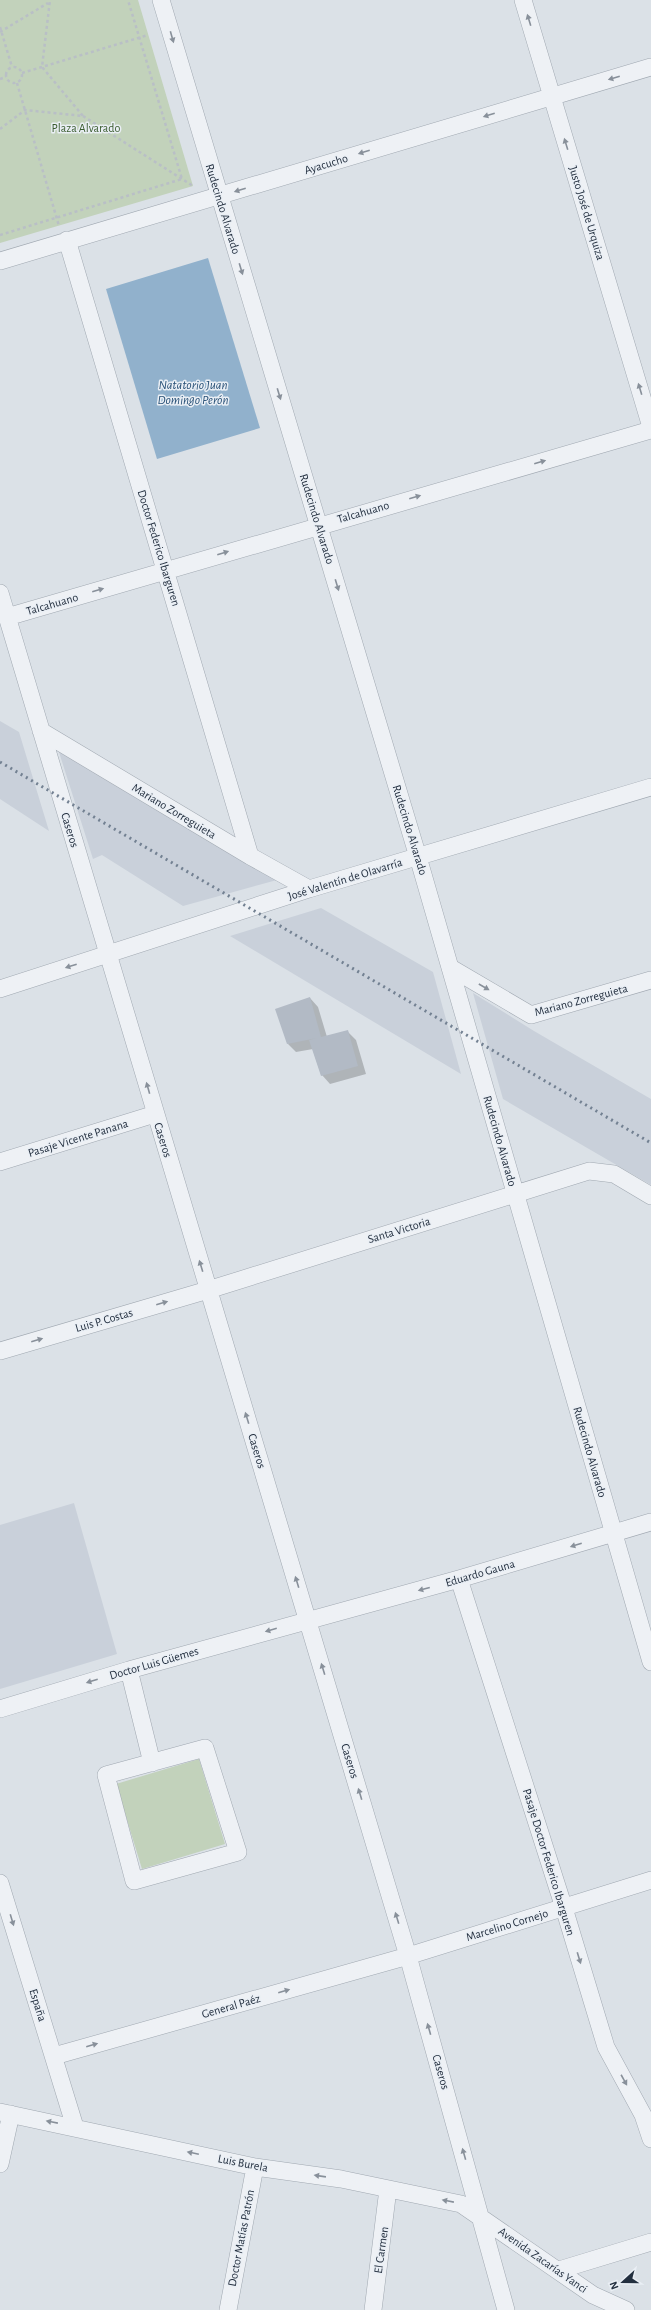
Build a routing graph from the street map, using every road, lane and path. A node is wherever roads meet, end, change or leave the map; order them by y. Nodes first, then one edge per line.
1 (128, 0) edge
2 (161, 0) edge
3 (523, 0) edge
4 (49, 1) edge
5 (0, 27) edge
6 (1, 32) edge
7 (148, 35) dead end
8 (139, 38) junction
9 (12, 67) junction
10 (42, 67) junction
11 (651, 67) edge
12 (22, 73) junction
13 (6, 77) junction
14 (0, 79) edge
15 (17, 82) junction
16 (551, 96) junction
17 (25, 110) junction
18 (83, 116) junction
19 (0, 129) edge
20 (182, 179) junction
21 (193, 186) dead end
22 (218, 196) junction
23 (56, 218) junction
24 (63, 233) junction
25 (0, 235) edge
26 (0, 261) edge
27 (651, 428) edge
28 (319, 525) junction
29 (166, 570) junction
30 (0, 593) edge
31 (7, 617) junction
32 (41, 730) junction
33 (651, 787) edge
34 (250, 856) junction
35 (418, 857) junction
36 (309, 889) junction
37 (108, 954) junction
38 (451, 968) junction
39 (651, 980) edge
40 (0, 989) edge
41 (155, 1114) junction
42 (0, 1162) edge
43 (515, 1194) junction
44 (651, 1196) edge
45 (208, 1290) junction
46 (0, 1351) edge
47 (651, 1522) edge
48 (613, 1533) junction
49 (460, 1579) junction
50 (308, 1619) junction
51 (651, 1662) edge
52 (129, 1670) junction
53 (0, 1709) edge
54 (152, 1763) junction
55 (651, 1880) edge
56 (0, 1883) edge
57 (564, 1908) junction
58 (408, 1956) junction
59 (54, 2056) junction
60 (5, 2113) edge
61 (75, 2127) junction
62 (651, 2139) edge
63 (0, 2164) edge
64 (255, 2167) junction
65 (388, 2190) junction
66 (482, 2218) junction
67 (651, 2242) edge
68 (559, 2270) junction
69 (228, 2310) edge
70 (373, 2310) edge
71 (506, 2310) edge
72 (626, 2310) edge

1 - 8 path
2 -> 22 street, Rudecindo Alvarado
16 -> 3 street, Justo José de Urquiza
4 - 6 path
4 - 10 path
5 - 6 path
6 - 9 path
7 - 8 path
8 - 10 path
8 - 20 path
9 - 12 path
9 - 13 path
10 - 12 path
10 - 18 path
11 -> 16 street, Ayacucho
12 - 15 path
13 - 14 path
13 - 15 path
15 - 17 path
16 -> 22 street, Ayacucho
27 -> 16 street, Justo José de Urquiza
17 - 18 path
17 - 19 path
17 - 23 path
18 - 20 path
20 - 21 path
20 - 23 path
22 - 24 street, Ayacucho
22 -> 28 street, Rudecindo Alvarado
23 - 24 path
23 - 25 path
24 - 26 street, Ayacucho
24 - 29 street, Doctor Federico Ibarguren
28 -> 27 street, Talcahuano
29 -> 28 street, Talcahuano
28 -> 35 street, Rudecindo Alvarado
31 -> 29 street, Talcahuano
29 - 34 street, Doctor Federico Ibarguren
30 - 31 street, Caseros
31 - 32 street, Caseros
32 - 34 street, Mariano Zorreguieta
32 - 37 street, Caseros
33 - 35 street, José Valentín de Olavarría
34 - 36 street, Mariano Zorreguieta
35 - 36 street, José Valentín de Olavarría
35 - 38 street, Rudecindo Alvarado
36 - 37 street, José Valentín de Olavarría
37 -> 40 street, José Valentín de Olavarría
41 -> 37 street, Caseros
38 -> 39 street, Mariano Zorreguieta
38 - 43 street, Rudecindo Alvarado
41 - 42 street, Pasaje Vicente Panana
45 -> 41 street, Caseros
43 - 44 street, Santa Victoria
43 - 45 street, Santa Victoria
43 - 48 street, Rudecindo Alvarado
46 -> 45 street, Luis P. Costas
50 -> 45 street, Caseros
47 - 48 street, Eduardo Gauna
48 -> 49 street, Eduardo Gauna
48 - 51 street, Rudecindo Alvarado
49 -> 50 street, Eduardo Gauna
49 - 57 street, Pasaje Doctor Federico Ibarguren
50 -> 52 street, Doctor Luis Güemes
58 -> 50 street, Caseros
52 -> 53 street, Doctor Luis Güemes
52 - 54 street
54 - 54 street
55 - 57 street, Marcelino Cornejo
56 -> 59 street, España
57 - 58 street, Marcelino Cornejo
57 -> 62 street, Pasaje Doctor Federico Ibarguren
59 -> 58 street, General Paéz
66 -> 58 street, Caseros
59 - 61 street, España
61 -> 60 street, Luis Burela
60 - 63 street
64 -> 61 street, Luis Burela
65 -> 64 street, Luis Burela
64 - 69 street, Doctor Matías Patrón
66 -> 65 street, Luis Burela
65 - 70 street, El Carmen
66 - 68 street, Avenida Zacarías Yanci
66 - 71 street, Caseros
67 - 68 street
68 - 72 street, Avenida Zacarías Yanci

